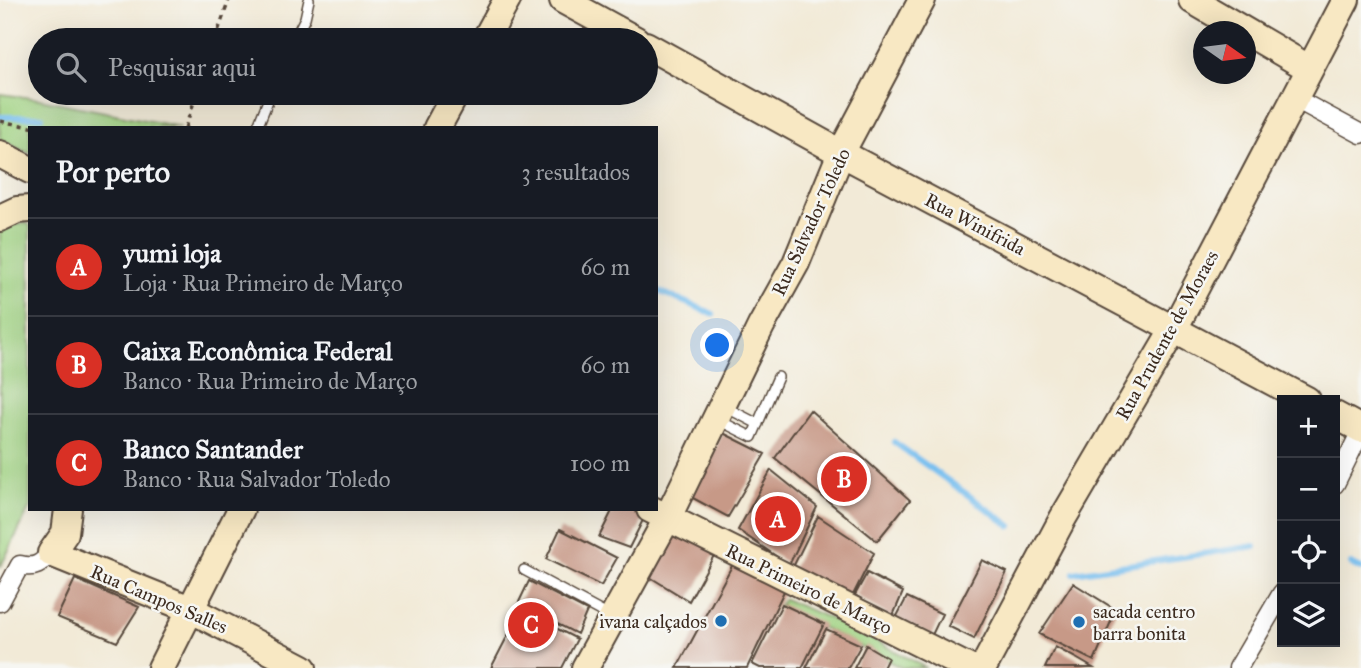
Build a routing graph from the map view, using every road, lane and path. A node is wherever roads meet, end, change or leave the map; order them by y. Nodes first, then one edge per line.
1 (229, 0) edge
2 (309, 0) edge
3 (506, 0) edge
4 (563, 0) edge
5 (922, 0) edge
6 (1192, 0) edge
7 (1346, 0) edge
8 (219, 28) edge
9 (299, 28) edge
10 (491, 28) edge
11 (614, 28) edge
12 (658, 53) edge
13 (1310, 69) junction
14 (1294, 98) junction
15 (193, 105) edge
16 (266, 105) edge
17 (449, 105) edge
18 (0, 121) edge
19 (28, 126) edge
20 (186, 126) edge
21 (258, 126) edge
22 (438, 126) edge
23 (1361, 134) edge
24 (841, 153) junction
25 (0, 154) edge
26 (28, 169) edge
27 (28, 209) edge
28 (0, 218) edge
29 (1174, 329) junction
30 (778, 377) dead end
31 (1298, 395) edge
32 (719, 412) junction
33 (1340, 418) edge
34 (758, 424) junction
35 (1361, 430) edge
36 (1340, 474) edge
37 (68, 511) edge
38 (241, 511) edge
39 (659, 514) edge
40 (51, 553) junction
41 (524, 570) dead end
42 (0, 602) edge
43 (1277, 602) edge
44 (190, 608) junction
45 (612, 618) junction
46 (161, 668) edge
47 (303, 668) edge
48 (585, 668) edge
49 (969, 668) edge
50 (983, 668) edge
51 (1238, 668) edge

1 - 8 path
2 - 9 lane
3 - 10 street
4 - 11 street
5 - 24 street, Rua Salvador Toledo
6 - 13 street
7 - 13 street, Rua Prudente de Moraes
12 - 24 street, Rua Winifrida
13 - 14 street, Rua Prudente de Moraes
14 - 23 street
14 - 29 street, Rua Prudente de Moraes
15 - 20 path
16 - 21 lane
17 - 22 street
18 - 19 path
24 - 29 street, Rua Winifrida
24 - 32 street, Rua Salvador Toledo
25 - 26 street
27 - 28 street
29 - 31 street, Rua Winifrida
29 - 50 street, Rua Prudente de Moraes
30 - 34 lane
32 - 34 lane
32 - 34 lane
32 - 39 street, Rua Salvador Toledo
33 - 35 street
35 - 36 street
37 - 40 street
38 - 44 street
39 - 45 street, Rua Salvador Toledo
39 - 49 street, Rua Primeiro de Março
40 - 42 street
40 - 44 street, Rua Campos Salles
41 - 45 lane
43 - 51 street
44 - 46 street
44 - 47 street, Rua Campos Salles
45 - 48 street, Rua Salvador Toledo

